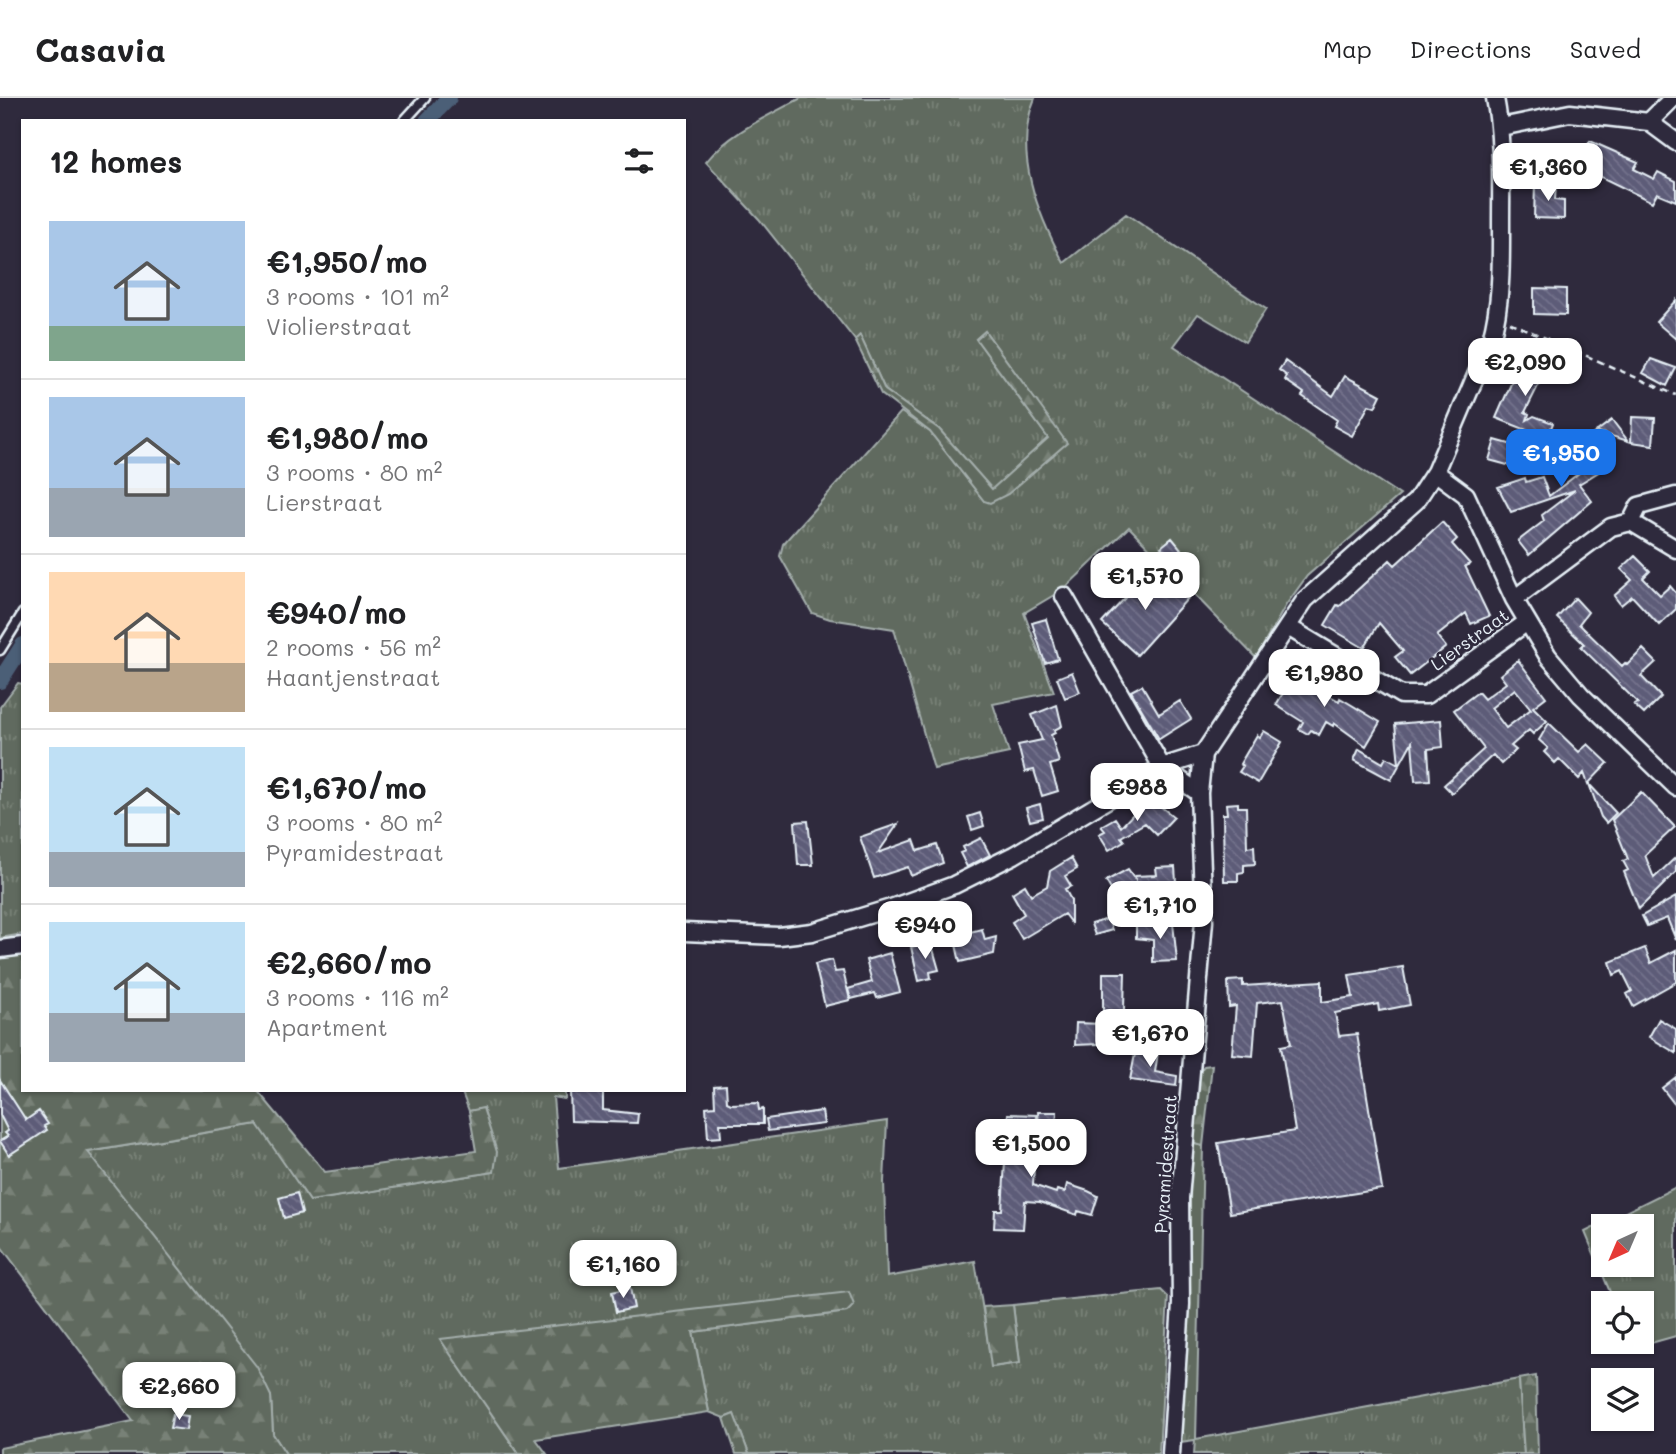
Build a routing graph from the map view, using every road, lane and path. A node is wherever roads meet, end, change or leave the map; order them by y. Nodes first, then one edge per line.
1 (425, 98) edge
2 (1495, 98) edge
3 (1673, 98) edge
4 (406, 119) edge
5 (1649, 122) junction
6 (1500, 127) junction
7 (1676, 142) edge
8 (1498, 317) junction
9 (1676, 396) edge
10 (1435, 472) junction
11 (1676, 495) edge
12 (1632, 522) junction
13 (1676, 548) edge
14 (1064, 596) dead end
15 (1514, 599) junction
16 (21, 616) edge
17 (1527, 622) junction
18 (1288, 627) junction
19 (0, 650) edge
20 (1203, 754) junction
21 (1162, 767) junction
22 (1676, 787) edge
23 (1199, 793) junction
24 (686, 932) edge
25 (21, 946) edge
26 (0, 950) edge
27 (1171, 1454) edge

1 - 4 lane
2 - 6 street, Pyramidestraat
3 - 5 street
5 - 6 street
5 - 7 street
6 - 8 street, Pyramidestraat
8 - 9 path
8 - 10 street, Pyramidestraat
10 - 15 street
10 - 18 street, Pyramidestraat
11 - 12 street
12 - 13 street
12 - 15 street
14 - 21 street
15 - 17 street
16 - 19 lane
17 - 18 street, Lierstraat
17 - 22 street
18 - 20 street, Pyramidestraat
20 - 21 street
20 - 23 street, Pyramidestraat
21 - 23 street
21 - 24 street
23 - 27 street, Pyramidestraat
25 - 26 street

